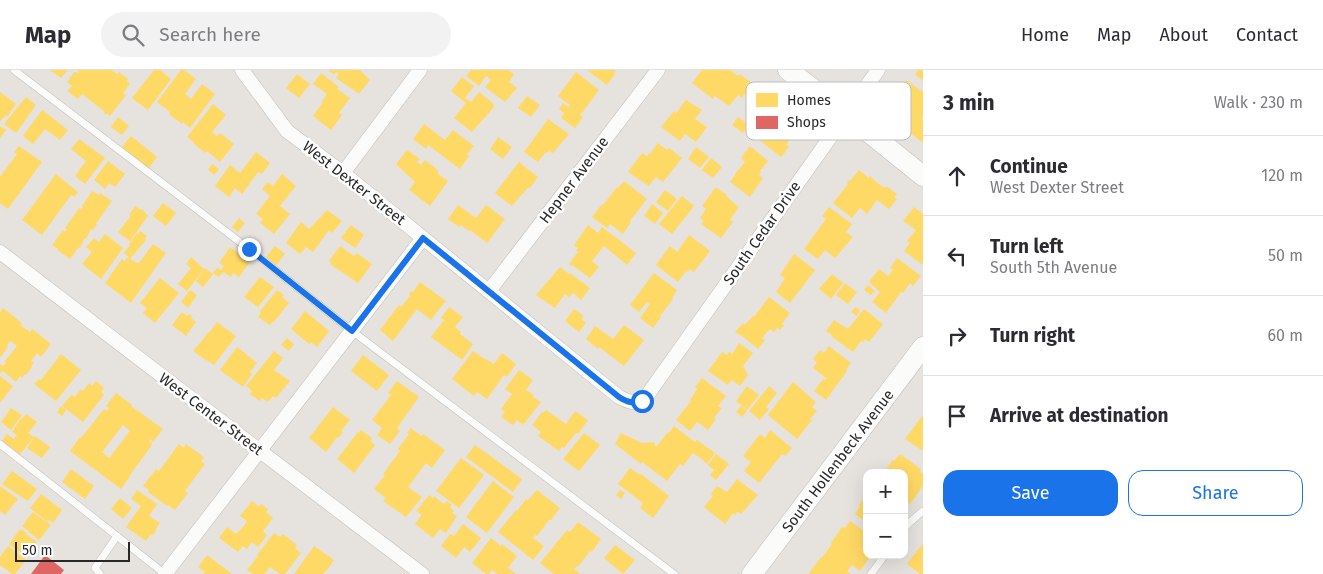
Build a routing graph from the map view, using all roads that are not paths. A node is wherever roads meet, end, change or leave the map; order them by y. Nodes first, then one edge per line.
1 (14, 70) edge
2 (242, 70) edge
3 (420, 70) edge
4 (658, 70) edge
5 (788, 70) edge
6 (878, 70) edge
7 (804, 82) edge
8 (869, 82) edge
9 (828, 140) edge
10 (878, 140) edge
11 (343, 173) junction
12 (923, 176) edge
13 (423, 238) junction
14 (0, 252) edge
15 (489, 291) junction
16 (352, 331) junction
17 (923, 347) edge
18 (646, 397) joint
19 (0, 444) edge
20 (260, 451) junction
21 (923, 512) edge
22 (908, 523) edge
23 (117, 536) junction
24 (882, 559) edge
25 (100, 574) edge
26 (165, 574) edge
27 (422, 574) edge
28 (674, 574) edge
29 (752, 574) edge
30 (872, 574) edge

1 - 16 lane
2 - 11 street, West Dexter Street
3 - 11 street
4 - 15 street, Hepner Avenue
5 - 7 street
6 - 8 street, South Cedar Drive
9 - 18 street, South Cedar Drive
10 - 12 street
11 - 13 street, West Dexter Street
13 - 15 street, West Dexter Street
13 - 16 street
14 - 20 street, West Center Street
15 - 18 street, West Dexter Street
16 - 20 street
16 - 28 lane
17 - 29 street, South Hollenbeck Avenue
19 - 23 lane
20 - 26 street
20 - 27 street, West Center Street
21 - 22 lane
23 - 25 lane
23 - 26 lane
24 - 30 lane

